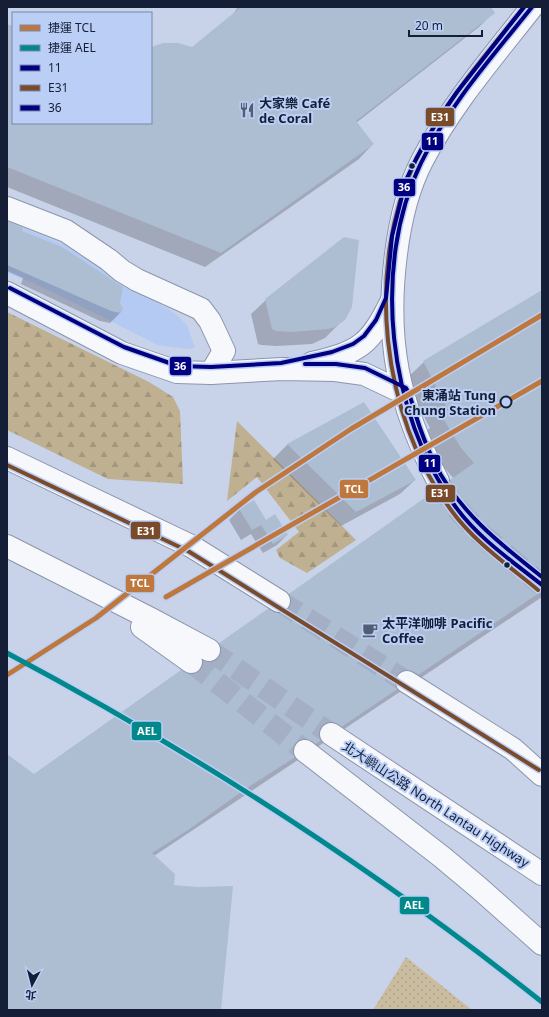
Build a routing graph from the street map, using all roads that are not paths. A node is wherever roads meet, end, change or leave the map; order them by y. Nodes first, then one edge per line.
1 (532, 7) edge
2 (7, 208) edge
3 (7, 294) edge
4 (392, 300) junction
5 (282, 370) junction
6 (210, 373) junction
7 (402, 392) junction
8 (7, 458) edge
9 (438, 481) tunnel mouth
10 (7, 546) edge
11 (85, 585) junction
12 (279, 601) tunnel mouth
13 (209, 650) tunnel mouth
14 (191, 662) tunnel mouth
15 (407, 682) tunnel mouth
16 (331, 734) tunnel mouth
17 (514, 749) junction
18 (305, 751) tunnel mouth
19 (542, 765) edge
20 (542, 775) edge
21 (542, 874) edge
22 (542, 944) edge

1 - 4 main road
2 - 6 main road
3 - 6 main road
4 - 5 main road
4 - 7 main road
5 - 6 main road
5 - 7 main road
7 - 9 main road
8 - 12 main road
10 - 11 main road
11 - 13 main road
11 - 14 main road
15 - 17 main road
16 - 21 main road, 北大嶼山公路 North Lantau Highway
17 - 19 main road
17 - 20 main road
18 - 22 main road

